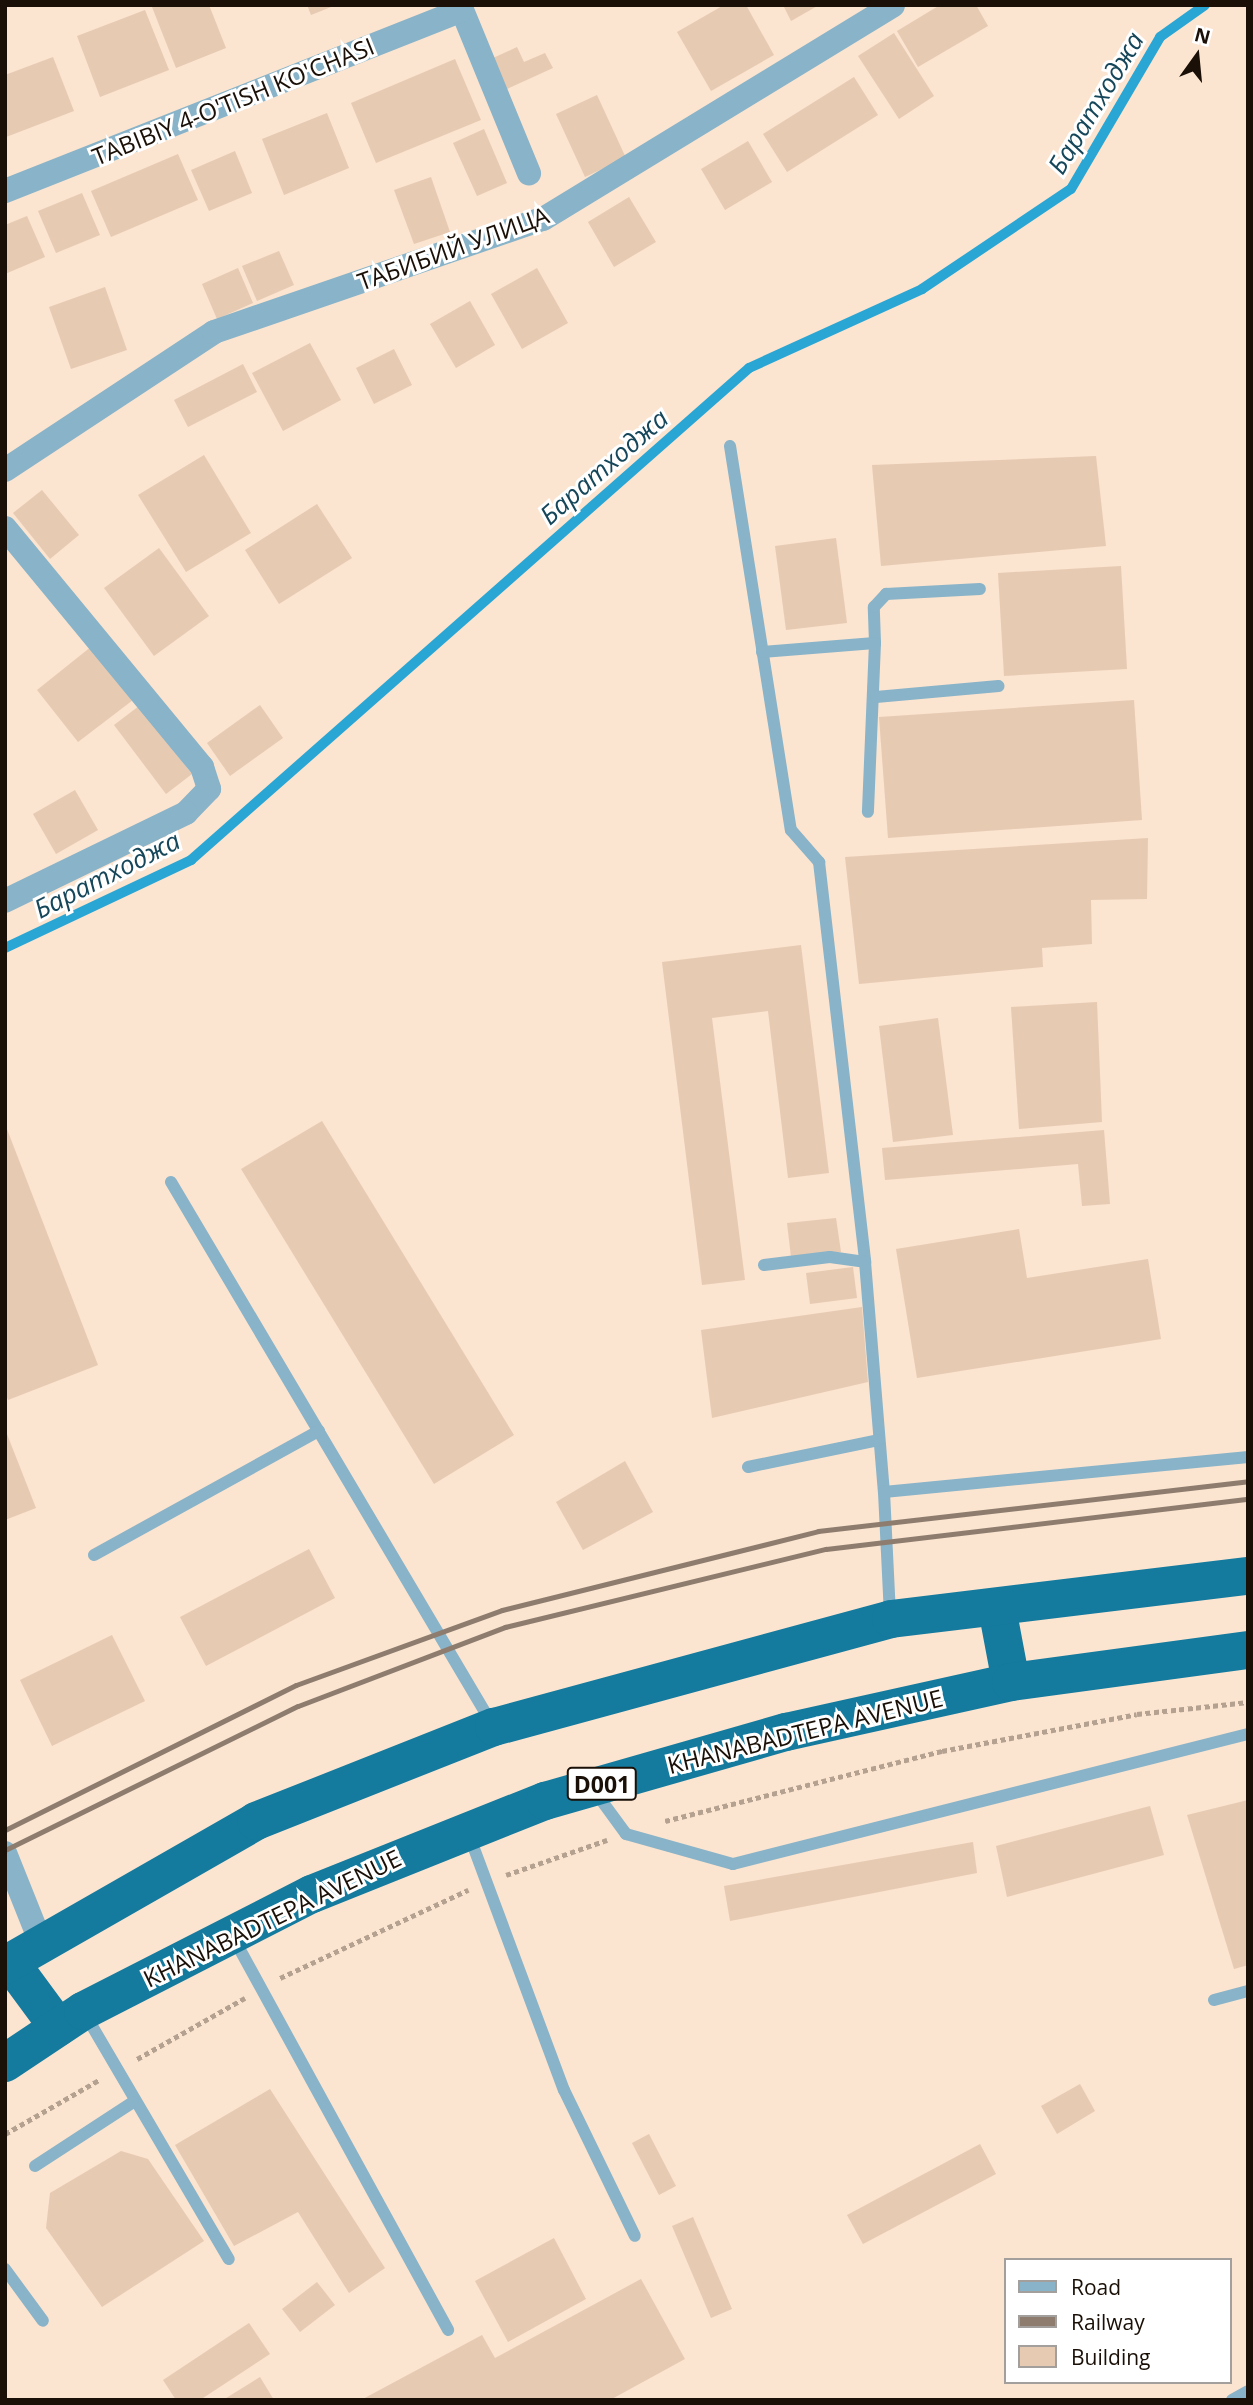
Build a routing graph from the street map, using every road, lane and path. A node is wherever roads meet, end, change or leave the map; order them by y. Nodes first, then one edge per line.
1 (893, 5) edge
2 (460, 8) edge
3 (529, 173) dead end
4 (5, 191) edge
5 (730, 446) dead end
6 (5, 470) edge
7 (5, 528) edge
8 (980, 589) dead end
9 (875, 643) junction
10 (762, 652) junction
11 (999, 685) dead end
12 (876, 697) junction
13 (868, 812) dead end
14 (5, 901) edge
15 (171, 1182) dead end
16 (864, 1262) junction
17 (764, 1265) dead end
18 (319, 1431) junction
19 (878, 1440) junction
20 (1248, 1457) edge
21 (748, 1467) dead end
22 (884, 1492) junction
23 (93, 1555) dead end
24 (1248, 1576) edge
25 (998, 1608) junction
26 (891, 1619) junction
27 (1248, 1650) edge
28 (1011, 1682) junction
29 (1248, 1702) edge
30 (494, 1727) junction
31 (1248, 1734) edge
32 (592, 1787) junction
33 (467, 1828) junction
34 (626, 1834) junction
35 (5, 1853) edge
36 (486, 1882) junction
37 (231, 1934) junction
38 (19, 1957) edge
39 (260, 1989) junction
40 (1248, 1991) edge
41 (1214, 2000) dead end
42 (71, 2019) junction
43 (5, 2063) edge
44 (114, 2072) junction
45 (133, 2102) junction
46 (5, 2134) edge
47 (35, 2166) dead end
48 (635, 2236) dead end
49 (229, 2259) dead end
50 (5, 2269) edge
51 (43, 2321) dead end
52 (448, 2330) dead end
53 (1248, 2391) edge
54 (1232, 2400) edge

1 - 6 street, ТАБИБИЙ УЛИЦА
2 - 3 street
2 - 4 street, TABIBIY 4-O'TISH KO'CHASI
5 - 10 lane
7 - 14 street
8 - 9 lane
9 - 10 lane
9 - 12 lane
10 - 16 lane
11 - 12 lane
12 - 13 lane
15 - 18 lane
16 - 17 lane
16 - 19 lane
18 - 23 lane
18 - 30 lane
19 - 21 lane
19 - 22 lane
20 - 22 lane
22 - 26 lane
24 - 25 highway
25 - 26 highway
25 - 28 highway
26 - 30 highway
27 - 28 highway, KHANABADTEPA AVENUE / D001
28 - 32 highway, KHANABADTEPA AVENUE / D001
29 - 34 path
30 - 38 highway
31 - 34 lane
32 - 33 highway, KHANABADTEPA AVENUE / D001
32 - 34 lane
33 - 36 lane
33 - 37 highway, KHANABADTEPA AVENUE / D001
34 - 36 path
35 - 38 street
36 - 39 path
36 - 48 lane
37 - 39 lane
37 - 42 highway, KHANABADTEPA AVENUE / D001
38 - 42 highway
39 - 44 path
39 - 52 lane
40 - 41 lane
42 - 43 highway, KHANABADTEPA AVENUE / D001
42 - 44 lane
44 - 45 lane
44 - 46 path
45 - 47 lane
45 - 49 lane
50 - 51 lane
53 - 54 lane

